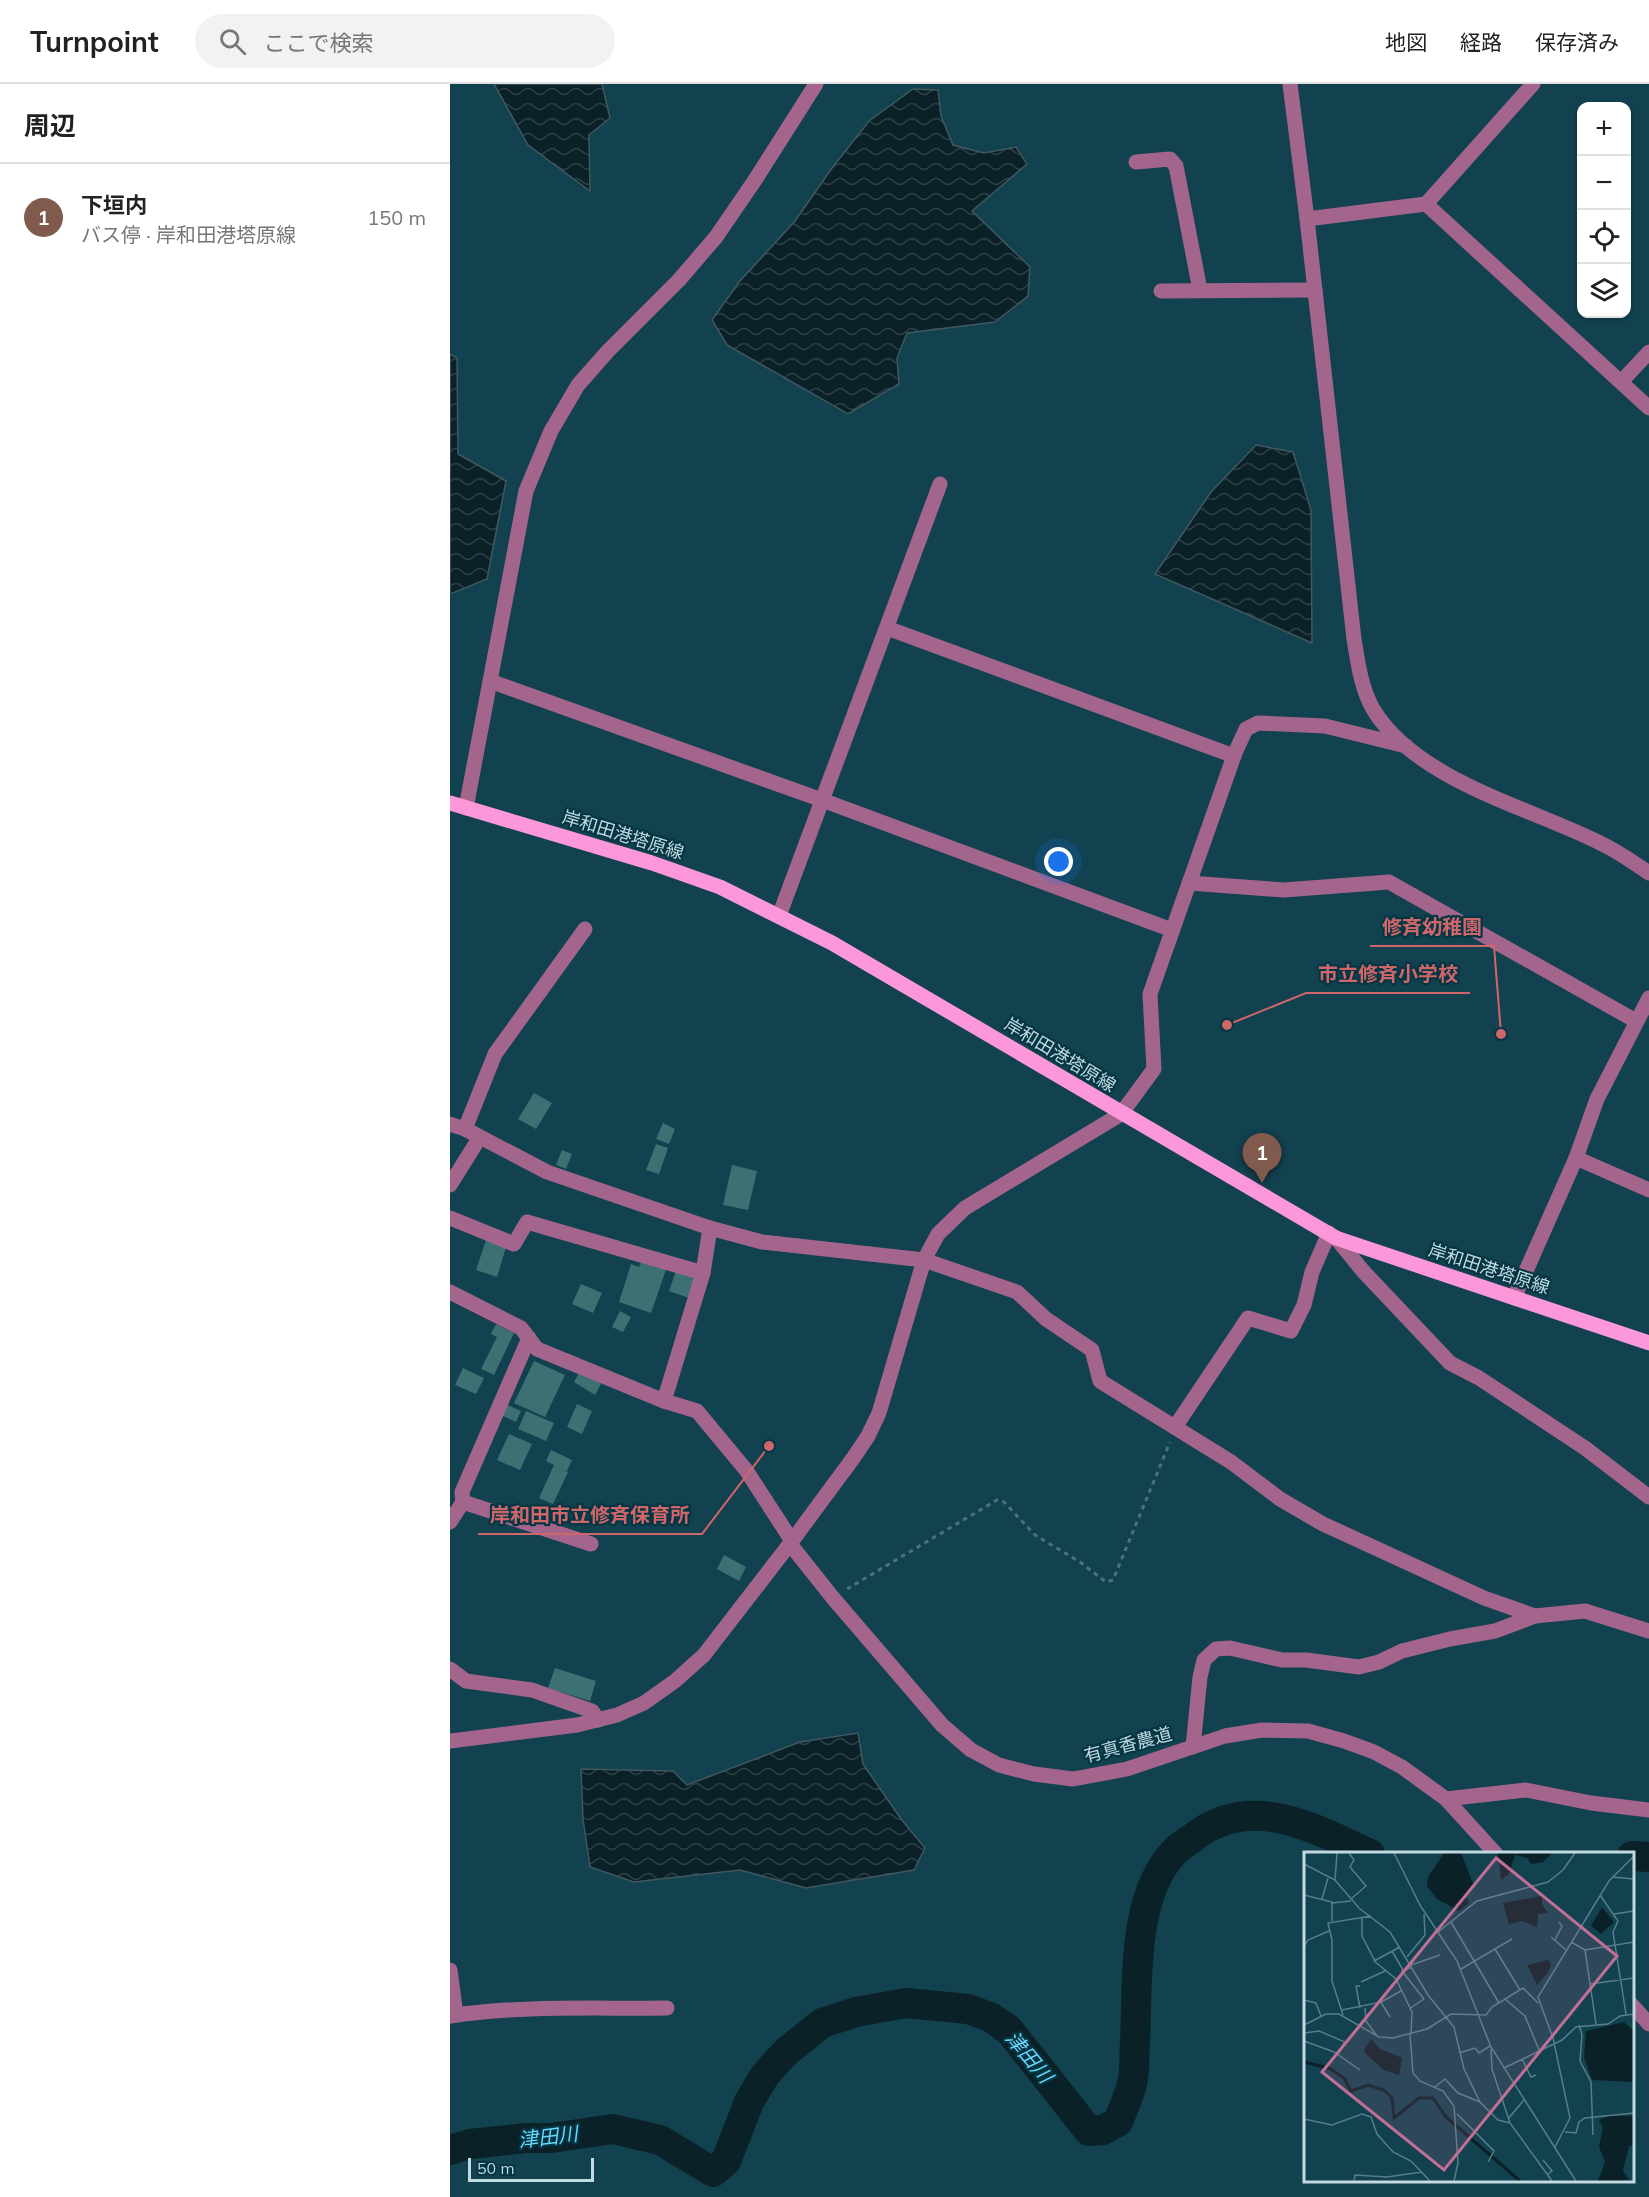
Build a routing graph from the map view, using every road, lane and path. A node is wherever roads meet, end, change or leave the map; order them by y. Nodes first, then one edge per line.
1 (816, 84) edge
2 (1290, 84) edge
3 (1533, 84) edge
4 (1136, 162) dead end
5 (1426, 204) junction
6 (1307, 219) junction
7 (1200, 290) junction
8 (1316, 290) junction
9 (1161, 291) dead end
10 (1649, 352) edge
11 (1621, 382) junction
12 (1649, 408) edge
13 (940, 484) dead end
14 (887, 628) junction
15 (490, 681) junction
16 (1406, 746) junction
17 (1234, 756) junction
18 (822, 800) junction
19 (450, 803) edge
20 (466, 808) junction
21 (1649, 873) edge
22 (1189, 883) junction
23 (779, 916) junction
24 (585, 929) dead end
25 (1172, 930) junction
26 (1649, 998) edge
27 (1636, 1021) junction
28 (1121, 1114) junction
29 (450, 1124) edge
30 (465, 1129) junction
31 (480, 1137) junction
32 (1576, 1158) junction
33 (450, 1185) edge
34 (1649, 1190) edge
35 (450, 1218) edge
36 (710, 1228) junction
37 (1332, 1236) junction
38 (924, 1260) junction
39 (703, 1272) junction
40 (450, 1292) edge
41 (1514, 1298) junction
42 (529, 1338) junction
43 (1649, 1343) edge
44 (664, 1401) junction
45 (1175, 1427) junction
46 (1649, 1497) edge
47 (463, 1502) junction
48 (450, 1522) edge
49 (791, 1542) junction
50 (591, 1544) dead end
51 (832, 1598) junction
52 (1535, 1616) junction
53 (1649, 1630) edge
54 (450, 1669) edge
55 (598, 1720) junction
56 (450, 1741) edge
57 (1193, 1747) junction
58 (1446, 1799) junction
59 (1649, 1809) edge
60 (1494, 1852) edge
61 (450, 1970) edge
62 (1634, 2007) edge
63 (667, 2008) dead end
64 (453, 2016) edge
65 (1649, 2024) edge

1 - 15 street
2 - 6 street
3 - 5 street
4 - 7 street
5 - 6 street
5 - 11 street
6 - 8 street
7 - 8 street
7 - 9 street
8 - 16 street
10 - 11 street
11 - 12 street
13 - 14 street
14 - 17 street
14 - 18 street
15 - 18 street
15 - 20 street
16 - 17 street
16 - 21 street
17 - 22 street
18 - 23 street
18 - 25 street
19 - 20 main road, 岸和田港塔原線
20 - 23 main road, 岸和田港塔原線
22 - 25 street
22 - 27 street
23 - 28 main road, 岸和田港塔原線
24 - 30 street
25 - 28 street
26 - 27 street
27 - 32 street
28 - 37 main road, 岸和田港塔原線
28 - 38 street
29 - 30 street
30 - 31 street
31 - 33 street
31 - 36 street
32 - 34 street
32 - 41 street
35 - 39 street
36 - 38 street
36 - 39 street
37 - 41 main road, 岸和田港塔原線
37 - 45 street
37 - 46 street
38 - 45 street
38 - 49 street
39 - 44 street
40 - 42 street, 有真香農道
41 - 43 main road, 岸和田港塔原線
42 - 44 street, 有真香農道
42 - 47 street
44 - 49 street, 有真香農道
45 - 51 path
45 - 52 street
47 - 48 street
47 - 50 street
49 - 51 street, 有真香農道
49 - 55 street
51 - 57 street, 有真香農道
52 - 53 street
52 - 57 street
54 - 55 street
55 - 56 street
57 - 58 street, 有真香農道
58 - 59 street
58 - 60 street, 有真香農道
61 - 64 street
62 - 65 street
63 - 64 street

